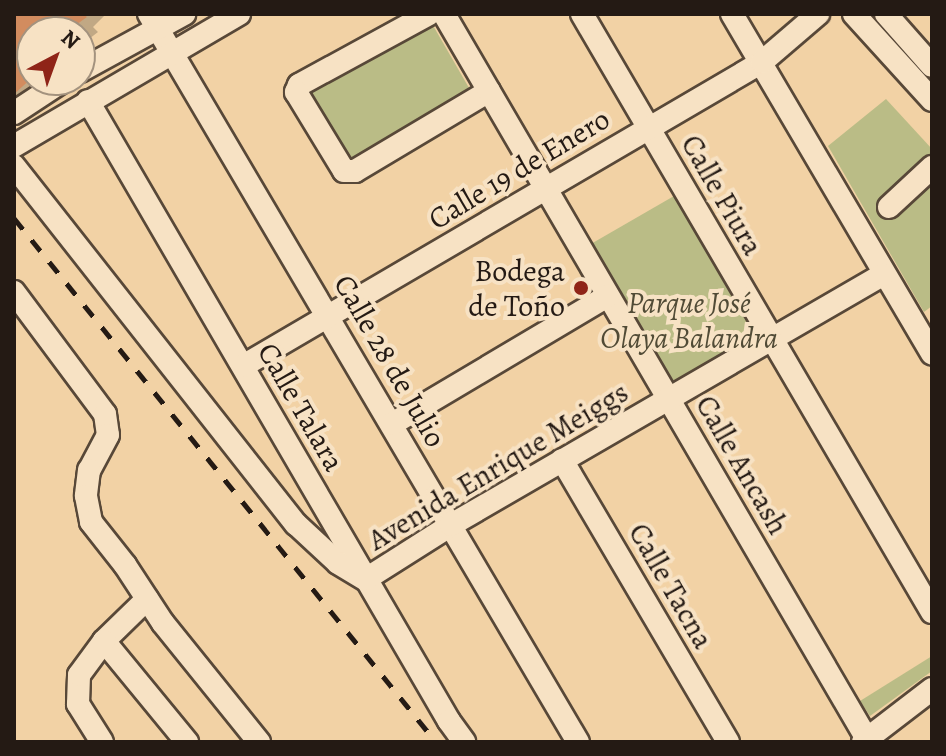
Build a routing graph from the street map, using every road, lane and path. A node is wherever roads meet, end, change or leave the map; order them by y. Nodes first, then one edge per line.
1 (184, 14) edge
2 (239, 14) edge
3 (429, 14) edge
4 (444, 14) edge
5 (582, 14) edge
6 (732, 14) edge
7 (818, 14) edge
8 (854, 14) edge
9 (886, 14) edge
10 (154, 21) edge
11 (174, 53) junction
12 (929, 55) edge
13 (96, 60) edge
14 (762, 62) junction
15 (489, 91) junction
16 (40, 96) edge
17 (932, 100) edge
18 (88, 101) junction
19 (14, 113) edge
20 (648, 128) junction
21 (14, 146) edge
22 (14, 166) edge
23 (932, 167) edge
24 (545, 187) junction
25 (889, 207) dead end
26 (883, 275) junction
27 (14, 292) edge
28 (608, 296) junction
29 (329, 317) junction
30 (773, 340) junction
31 (932, 353) edge
32 (243, 366) junction
33 (669, 399) junction
34 (392, 424) junction
35 (562, 460) junction
36 (451, 525) junction
37 (366, 579) junction
38 (147, 599) junction
39 (932, 612) edge
40 (104, 641) junction
41 (932, 689) edge
42 (865, 740) edge
43 (102, 742) edge
44 (187, 742) edge
45 (259, 742) edge
46 (464, 742) edge
47 (578, 742) edge
48 (728, 742) edge

1 - 10 street
2 - 11 street
3 - 15 street
4 - 15 street, Calle Ancash
5 - 20 street, Calle Piura
6 - 14 street
7 - 14 street, Calle 19 de Enero
8 - 17 street
9 - 12 street
10 - 11 street, Calle 28 de Julio
10 - 13 street
11 - 18 street
11 - 29 street, Calle 28 de Julio
14 - 20 street, Calle 19 de Enero
14 - 26 street
15 - 24 street, Calle Ancash
16 - 19 street
18 - 21 street
18 - 32 street, Calle Talara
20 - 24 street, Calle 19 de Enero
20 - 30 street, Calle Piura
22 - 37 street, Avenida Enrique Meiggs
23 - 25 street
24 - 28 street, Calle Ancash
24 - 29 street, Calle 19 de Enero
26 - 30 street, Avenida Enrique Meiggs
26 - 31 street
27 - 38 street
28 - 33 street, Calle Ancash
28 - 34 street
29 - 32 street, Calle 19 de Enero
29 - 34 street, Calle 28 de Julio
30 - 33 street, Avenida Enrique Meiggs
30 - 39 street, Calle Piura
32 - 37 street, Calle Talara
33 - 35 street, Avenida Enrique Meiggs
33 - 42 street, Calle Ancash
34 - 36 street, Calle 28 de Julio
35 - 36 street, Avenida Enrique Meiggs
35 - 48 street, Calle Tacna
36 - 37 street, Avenida Enrique Meiggs
36 - 47 street, Calle 28 de Julio
37 - 46 street, Calle Talara
38 - 40 street
38 - 45 street
40 - 43 street
40 - 44 street
41 - 42 street

